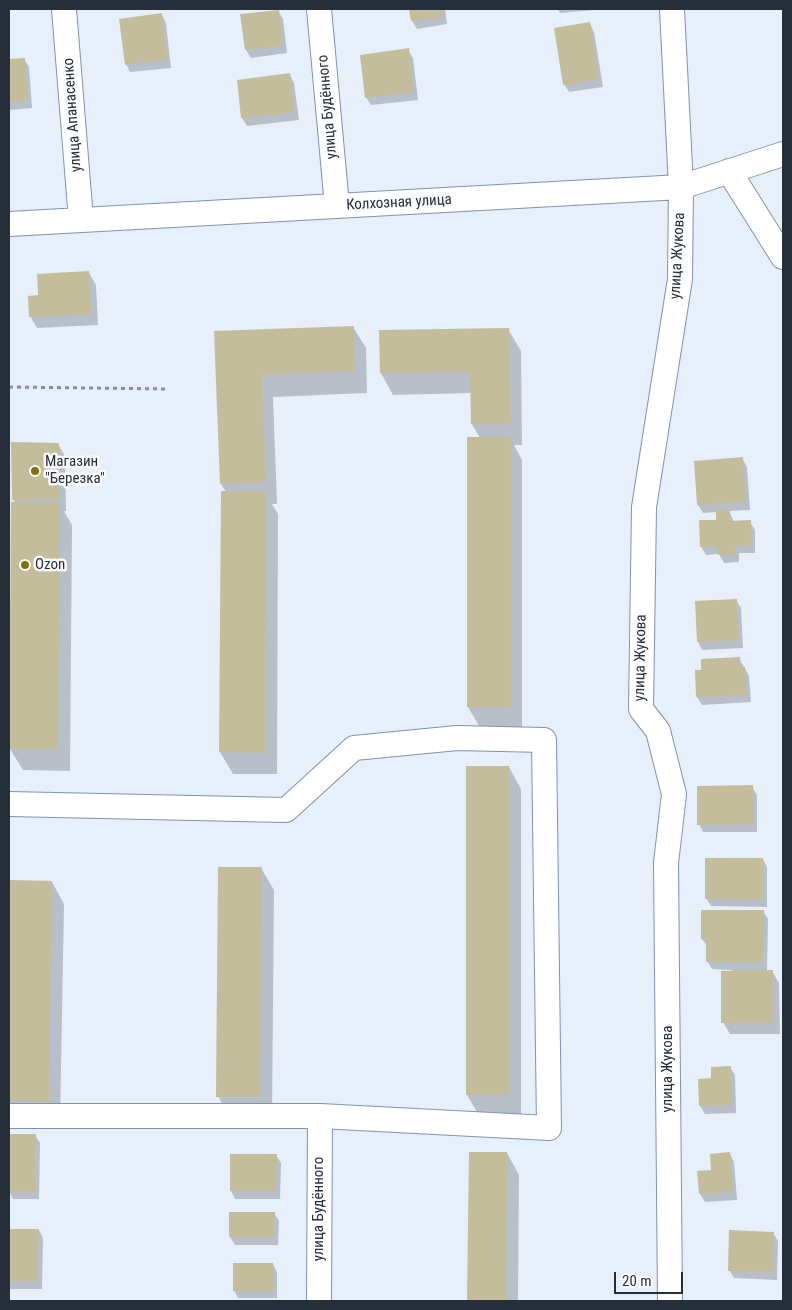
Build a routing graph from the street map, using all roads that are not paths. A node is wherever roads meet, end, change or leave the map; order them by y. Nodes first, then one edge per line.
1 (64, 9) edge
2 (319, 9) edge
3 (672, 9) edge
4 (783, 154) edge
5 (729, 171) junction
6 (681, 187) junction
7 (337, 206) junction
8 (81, 220) junction
9 (9, 224) edge
10 (783, 257) edge
11 (9, 804) edge
12 (9, 1116) edge
13 (320, 1116) junction
14 (319, 1301) edge
15 (670, 1301) edge

1 - 8 street, улица Апанасенко
2 - 7 street, улица Будённого
3 - 6 street, улица Жукова
4 - 5 street, Колхозная улица
5 - 6 street, Колхозная улица
5 - 10 street
6 - 7 street, Колхозная улица
6 - 15 street, улица Жукова
7 - 8 street, Колхозная улица
8 - 9 street, Колхозная улица
11 - 13 street
12 - 13 street
13 - 14 street, улица Будённого

